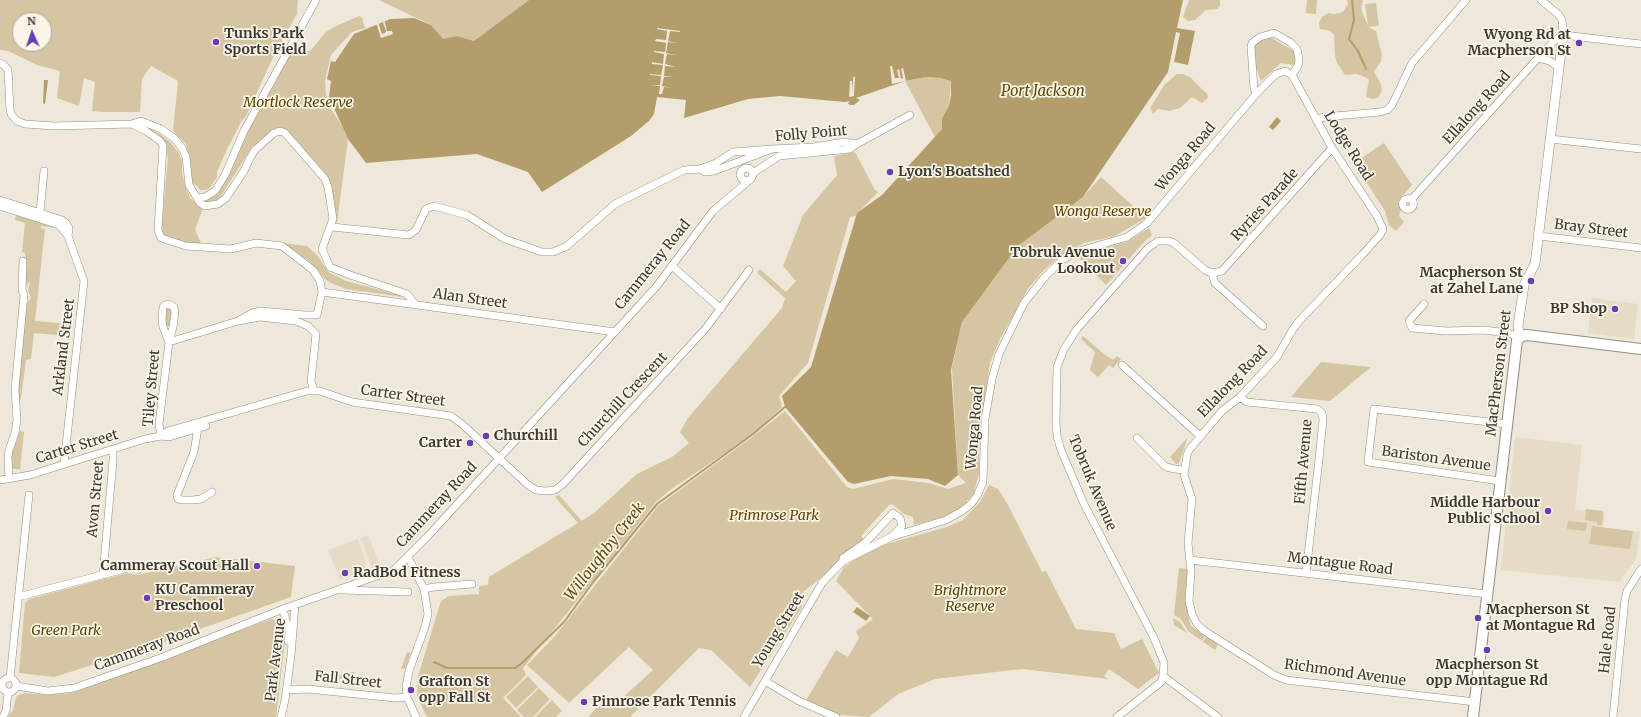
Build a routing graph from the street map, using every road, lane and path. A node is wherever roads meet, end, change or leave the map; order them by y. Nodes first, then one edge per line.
1 (316, 0) edge
2 (1466, 0) edge
3 (1541, 0) edge
4 (1563, 35) junction
5 (1641, 44) edge
6 (1538, 58) junction
7 (0, 63) edge
8 (1559, 68) junction
9 (1292, 76) junction
10 (1257, 93) junction
11 (910, 115) dead end
12 (1316, 120) junction
13 (132, 124) junction
14 (1550, 139) junction
15 (857, 144) junction
16 (1332, 148) junction
17 (1641, 149) edge
18 (772, 150) junction
19 (727, 166) junction
20 (700, 169) junction
21 (746, 170) junction
22 (44, 171) dead end
23 (197, 198) junction
24 (0, 200) edge
25 (1412, 200) dead end
26 (0, 206) edge
27 (40, 212) junction
28 (332, 226) junction
29 (1383, 229) joint
30 (68, 236) junction
31 (1539, 236) junction
32 (1641, 248) edge
33 (24, 261) dead end
34 (672, 266) junction
35 (749, 270) dead end
36 (1212, 272) junction
37 (322, 292) junction
38 (415, 304) junction
39 (1424, 304) dead end
40 (721, 309) junction
41 (238, 321) junction
42 (1263, 326) dead end
43 (615, 332) junction
44 (1520, 337) junction
45 (1641, 349) edge
46 (1122, 365) dead end
47 (314, 391) junction
48 (1240, 397) junction
49 (1507, 424) junction
50 (198, 428) junction
51 (161, 436) junction
52 (1200, 436) junction
53 (1137, 438) dead end
54 (113, 450) junction
55 (498, 458) junction
56 (64, 464) junction
57 (1184, 470) junction
58 (9, 479) junction
59 (0, 480) edge
60 (1500, 481) junction
61 (212, 492) dead end
62 (29, 495) dead end
63 (891, 537) junction
64 (408, 557) junction
65 (1190, 560) junction
66 (843, 561) junction
67 (1641, 569) edge
68 (138, 570) dead end
69 (1306, 573) junction
70 (103, 575) junction
71 (366, 581) junction
72 (472, 584) dead end
73 (424, 589) junction
74 (340, 590) junction
75 (369, 591) junction
76 (408, 592) dead end
77 (1487, 594) junction
78 (18, 597) junction
79 (295, 605) junction
80 (283, 609) junction
81 (10, 678) junction
82 (1163, 678) junction
83 (765, 681) junction
84 (1, 684) edge
85 (16, 686) junction
86 (286, 690) junction
87 (8, 693) junction
88 (407, 696) junction
89 (1475, 702) junction
90 (2, 717) edge
91 (281, 717) edge
92 (416, 717) edge
93 (744, 717) edge
94 (836, 717) edge
95 (1117, 717) edge
96 (1218, 717) edge
97 (1473, 717) edge
98 (1613, 717) edge

1 - 23 street
2 - 12 street
3 - 4 street
4 - 5 street
4 - 6 street, Ellalong Road
4 - 8 street, MacPherson Street
6 - 8 street
6 - 25 street, Ellalong Road
7 - 13 street
8 - 14 street, MacPherson Street
9 - 10 street, Wonga Road
9 - 10 street
9 - 12 street, Lodge Road
10 - 63 street, Wonga Road
11 - 15 street, Folly Point
12 - 16 street, Lodge Road
13 - 23 street
13 - 37 street
14 - 17 street
14 - 31 street, MacPherson Street
15 - 18 street, Folly Point
15 - 21 street, Folly Point
16 - 29 street, Lodge Road
16 - 36 street, Ryries Parade
18 - 20 street
18 - 21 street, Folly Point
19 - 20 street
19 - 21 street
19 - 21 street
20 - 28 street
21 - 34 street, Cammeray Road
22 - 27 street
23 - 28 street
24 - 27 street
26 - 30 street
27 - 30 street, Arkland Street
28 - 38 street
29 - 48 street, Ellalong Road
30 - 56 street, Arkland Street
31 - 32 street, Bray Street
31 - 44 street, MacPherson Street
33 - 58 street
34 - 40 street
34 - 43 street, Cammeray Road
35 - 40 street, Churchill Crescent
36 - 42 street
36 - 82 street, Tobruk Avenue
37 - 38 street, Alan Street
37 - 41 street
38 - 43 street, Alan Street
39 - 44 street
40 - 55 street, Churchill Crescent
41 - 47 street
41 - 51 street, Tiley Street
43 - 55 street, Cammeray Road
44 - 45 main road
44 - 49 main road, MacPherson Street
46 - 52 street
47 - 50 street, Carter Street
47 - 51 street, Carter Street
47 - 55 street, Carter Street
48 - 52 street, Ellalong Road
48 - 69 street, Fifth Avenue
49 - 60 main road, MacPherson Street
49 - 60 street, Bariston Avenue
50 - 51 street, Carter Street
50 - 61 street
51 - 54 street, Carter Street
52 - 57 street, Ellalong Road
53 - 57 street
54 - 56 street, Carter Street
54 - 70 street, Avon Street
55 - 64 street, Cammeray Road
56 - 58 street, Carter Street
57 - 65 street, Ellalong Road
58 - 59 street, Carter Street
60 - 77 main road, MacPherson Street
62 - 78 street
63 - 66 street, Young Street
63 - 66 street, Young Street
64 - 71 street, Cammeray Road
64 - 73 street
65 - 69 street, Montague Road
65 - 89 street, Richmond Avenue
66 - 83 street, Young Street
67 - 98 street, Hale Road
68 - 70 street
69 - 77 street, Montague Road
70 - 78 street
71 - 74 street, Cammeray Road
71 - 75 street
72 - 73 street
73 - 88 street
74 - 75 street
74 - 79 street, Cammeray Road
75 - 76 street
77 - 89 main road, MacPherson Street
78 - 81 street
79 - 80 street, Cammeray Road
79 - 86 street, Park Avenue
80 - 85 street, Cammeray Road
80 - 91 street, Park Avenue
81 - 84 street
81 - 85 street
82 - 95 street
82 - 96 street
83 - 93 street, Young Street
83 - 94 street
84 - 87 street
85 - 87 street
86 - 88 street, Fall Street
86 - 91 street, Park Avenue
87 - 90 street
88 - 92 street
89 - 97 main road, MacPherson Street

